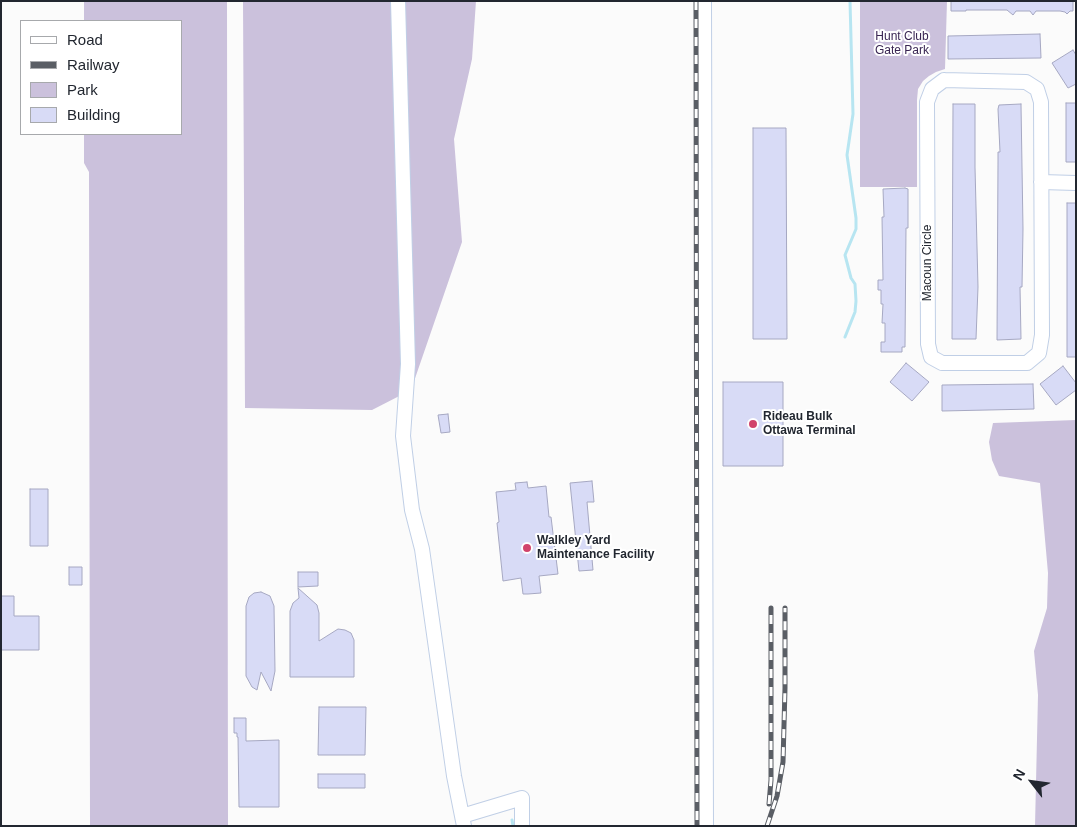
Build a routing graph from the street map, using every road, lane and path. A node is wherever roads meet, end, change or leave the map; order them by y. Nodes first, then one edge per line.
1 (398, 1) edge
2 (704, 1) edge
3 (1041, 182) junction
4 (1076, 183) edge
5 (463, 821) edge
6 (522, 826) edge
7 (706, 826) edge

1 - 5 street
2 - 7 street
3 - 3 street, Macoun Circle
3 - 4 street
5 - 6 street

